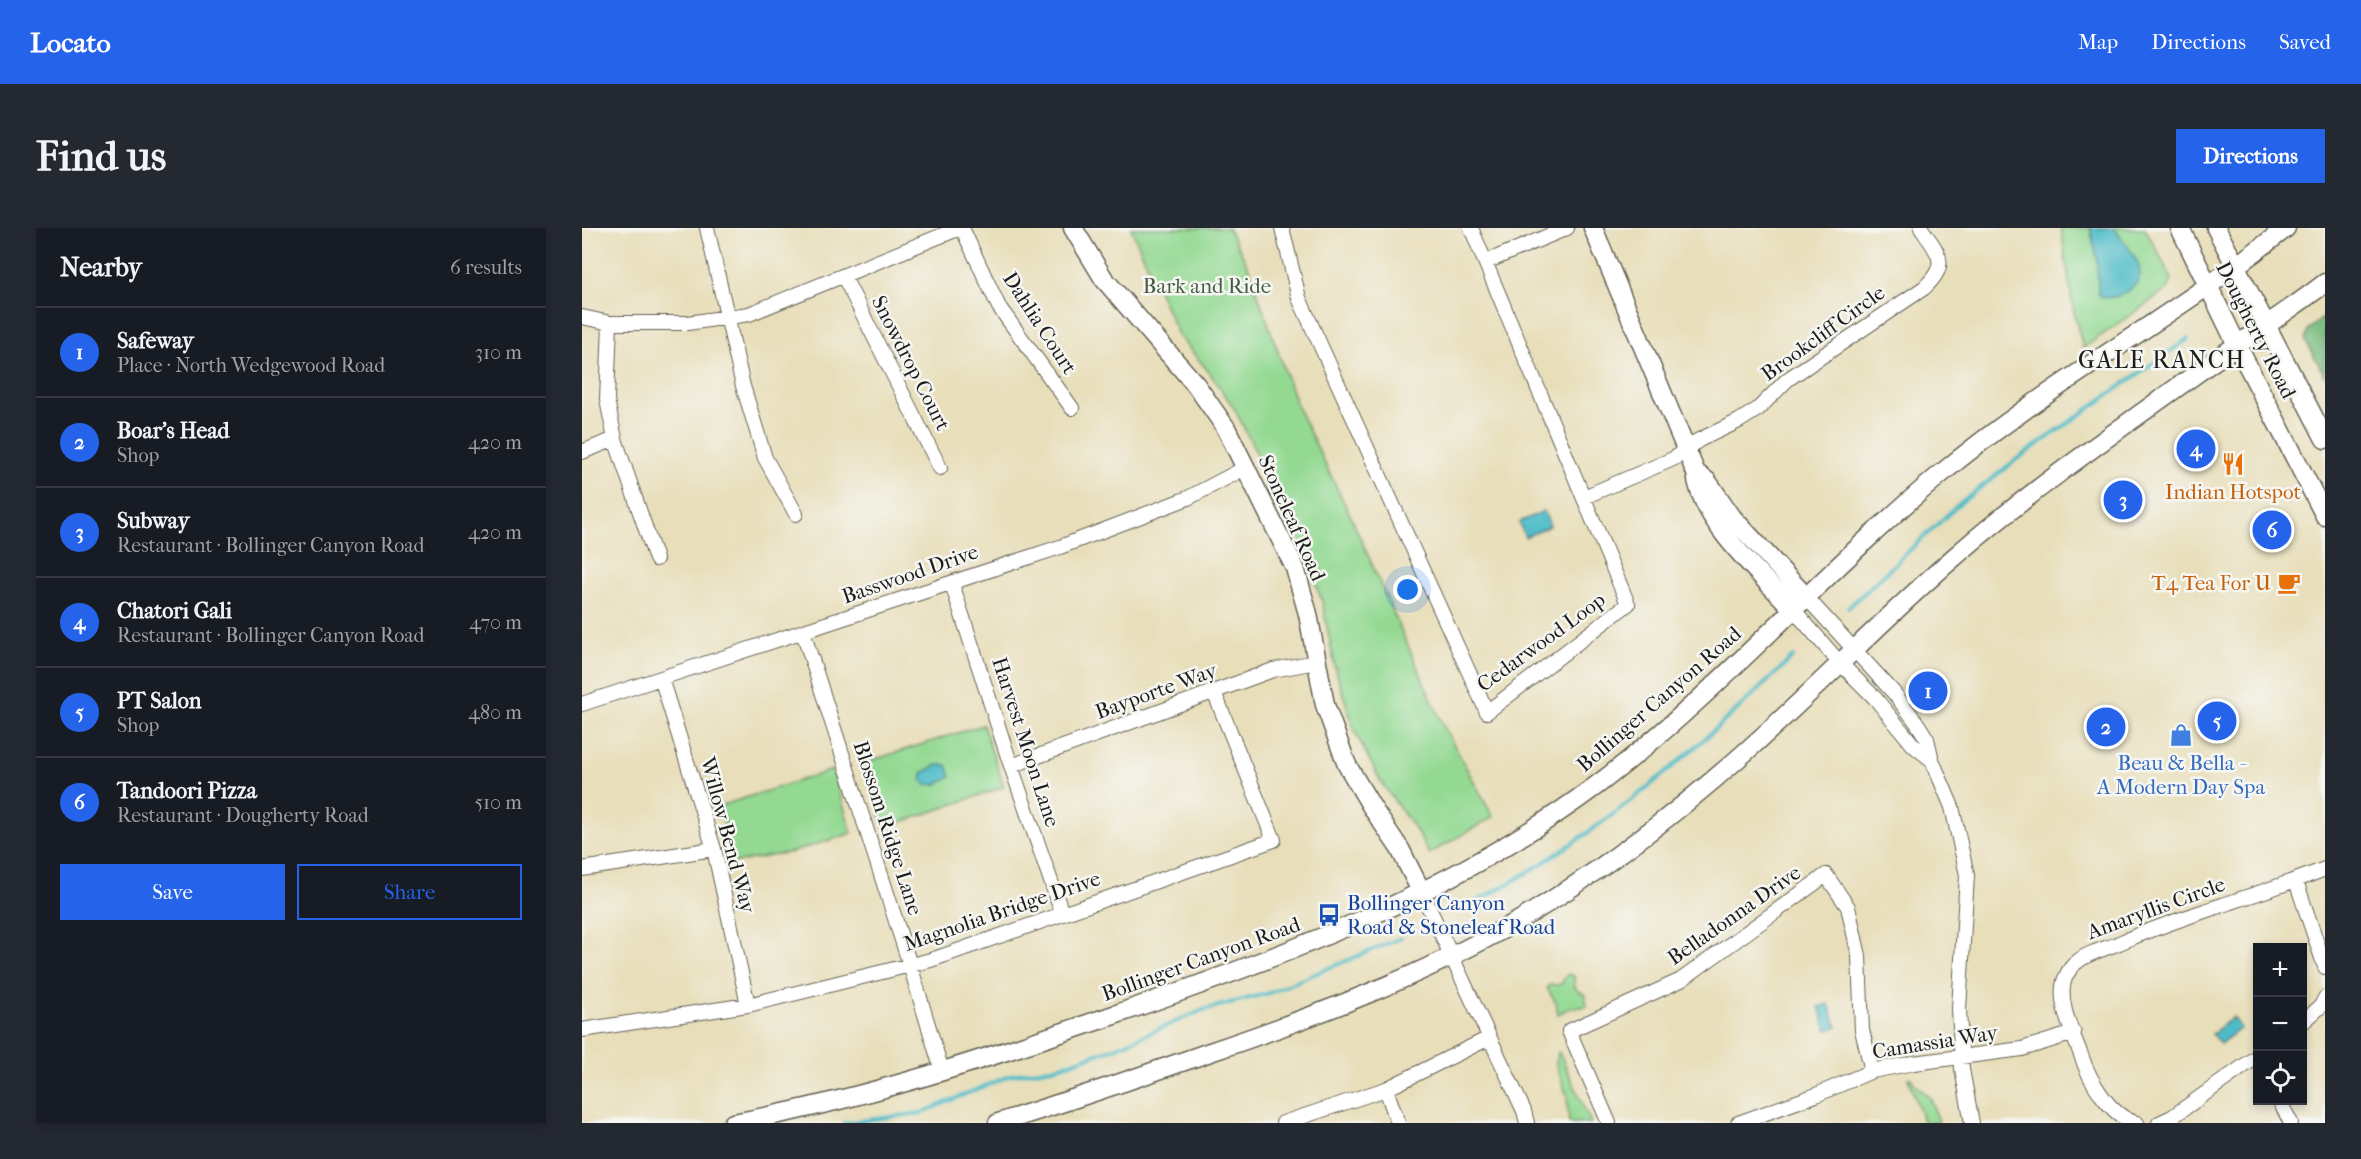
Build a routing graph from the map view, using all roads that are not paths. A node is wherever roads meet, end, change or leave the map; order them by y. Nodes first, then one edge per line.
1 (707, 228) edge
2 (961, 228) edge
3 (1073, 228) edge
4 (1282, 228) edge
5 (1471, 228) edge
6 (1567, 228) edge
7 (1593, 228) edge
8 (1921, 228) edge
9 (2180, 228) edge
10 (2216, 228) edge
11 (2286, 228) edge
12 (1486, 262) junction
13 (2236, 267) junction
14 (844, 277) junction
15 (2325, 283) edge
16 (2208, 287) junction
17 (582, 317) edge
18 (727, 318) junction
19 (610, 323) junction
20 (2267, 326) junction
21 (2237, 345) junction
22 (1072, 408) dead end
23 (615, 439) junction
24 (2325, 439) edge
25 (1686, 449) junction
26 (582, 452) edge
27 (940, 468) dead end
28 (1245, 468) junction
29 (1584, 497) junction
30 (796, 514) dead end
31 (2325, 516) edge
32 (656, 559) dead end
33 (952, 584) junction
34 (1800, 603) junction
35 (803, 632) junction
36 (1852, 650) junction
37 (1316, 662) junction
38 (1839, 662) junction
39 (661, 678) junction
40 (1214, 692) junction
41 (582, 704) edge
42 (1932, 760) junction
43 (1011, 766) junction
44 (714, 849) junction
45 (582, 869) edge
46 (2325, 869) edge
47 (2296, 881) junction
48 (1422, 893) junction
49 (1062, 913) junction
50 (1451, 957) junction
51 (910, 965) junction
52 (2325, 967) edge
53 (2325, 998) edge
54 (748, 1005) junction
55 (2307, 1019) edge
56 (582, 1030) edge
57 (2074, 1033) junction
58 (1489, 1038) junction
59 (1961, 1057) junction
60 (2253, 1062) edge
61 (942, 1071) junction
62 (1872, 1071) junction
63 (1386, 1089) junction
64 (2281, 1105) edge
65 (733, 1123) edge
66 (998, 1123) edge
67 (1283, 1123) edge
68 (1398, 1123) edge
69 (1527, 1123) edge
70 (1610, 1123) edge
71 (1738, 1123) edge
72 (1972, 1123) edge
73 (2137, 1123) edge
74 (2159, 1123) edge
75 (2291, 1123) edge

1 - 18 street
2 - 14 street
2 - 22 street, Dahlia Court
3 - 28 main road, Stoneleaf Road
4 - 29 street, Cedarwood Loop
5 - 12 street, Cedarwood Loop
6 - 12 street
7 - 25 main road
8 - 25 street, Brookcliff Circle
9 - 16 main road, Dougherty Road
10 - 13 main road, Dougherty Road
11 - 13 main road, Bollinger Canyon Road
12 - 29 street, Cedarwood Loop
13 - 16 main road, Bollinger Canyon Road
13 - 20 main road, Dougherty Road
14 - 18 street
14 - 27 street, Snowdrop Court
15 - 20 main road
16 - 21 main road, Dougherty Road
16 - 34 main road, Bollinger Canyon Road
17 - 19 street
18 - 19 street
18 - 30 street
19 - 23 street
20 - 21 main road
20 - 24 main road, Dougherty Road
21 - 31 main road, Dougherty Road
21 - 36 main road
23 - 26 street
23 - 32 street
25 - 29 street, Brookcliff Circle
25 - 34 main road
28 - 33 street, Basswood Drive
28 - 37 main road, Stoneleaf Road
33 - 35 street, Basswood Drive
33 - 43 street, Harvest Moon Lane
34 - 36 street
34 - 38 street
34 - 48 main road, Bollinger Canyon Road
35 - 39 street, Basswood Drive
35 - 51 street, Blossom Ridge Lane
36 - 38 main road
36 - 42 street
37 - 40 street, Bayporte Way
37 - 48 main road, Stoneleaf Road
38 - 42 street
38 - 50 main road
39 - 41 street, Basswood Drive
39 - 44 street, Willow Bend Way
40 - 43 street, Bayporte Way
40 - 49 street, Magnolia Bridge Drive
42 - 59 street
43 - 49 street, Harvest Moon Lane
44 - 45 street
44 - 54 street, Willow Bend Way
46 - 47 street, Amaryllis Circle
47 - 52 street
47 - 57 street, Amaryllis Circle
48 - 50 street
48 - 61 main road, Bollinger Canyon Road
49 - 51 street, Magnolia Bridge Drive
50 - 58 street
50 - 66 main road
51 - 54 street, Magnolia Bridge Drive
51 - 61 street, Blossom Ridge Lane
53 - 55 street
54 - 56 street, Magnolia Bridge Drive
57 - 59 street, Camassia Way
57 - 73 street, Amaryllis Circle
58 - 63 street
58 - 69 street
59 - 62 street, Camassia Way
59 - 72 street
60 - 74 street
61 - 65 main road, Bollinger Canyon Road
62 - 70 street, Belladonna Drive
62 - 71 street, Camassia Way
63 - 67 street
63 - 68 street
64 - 75 street

